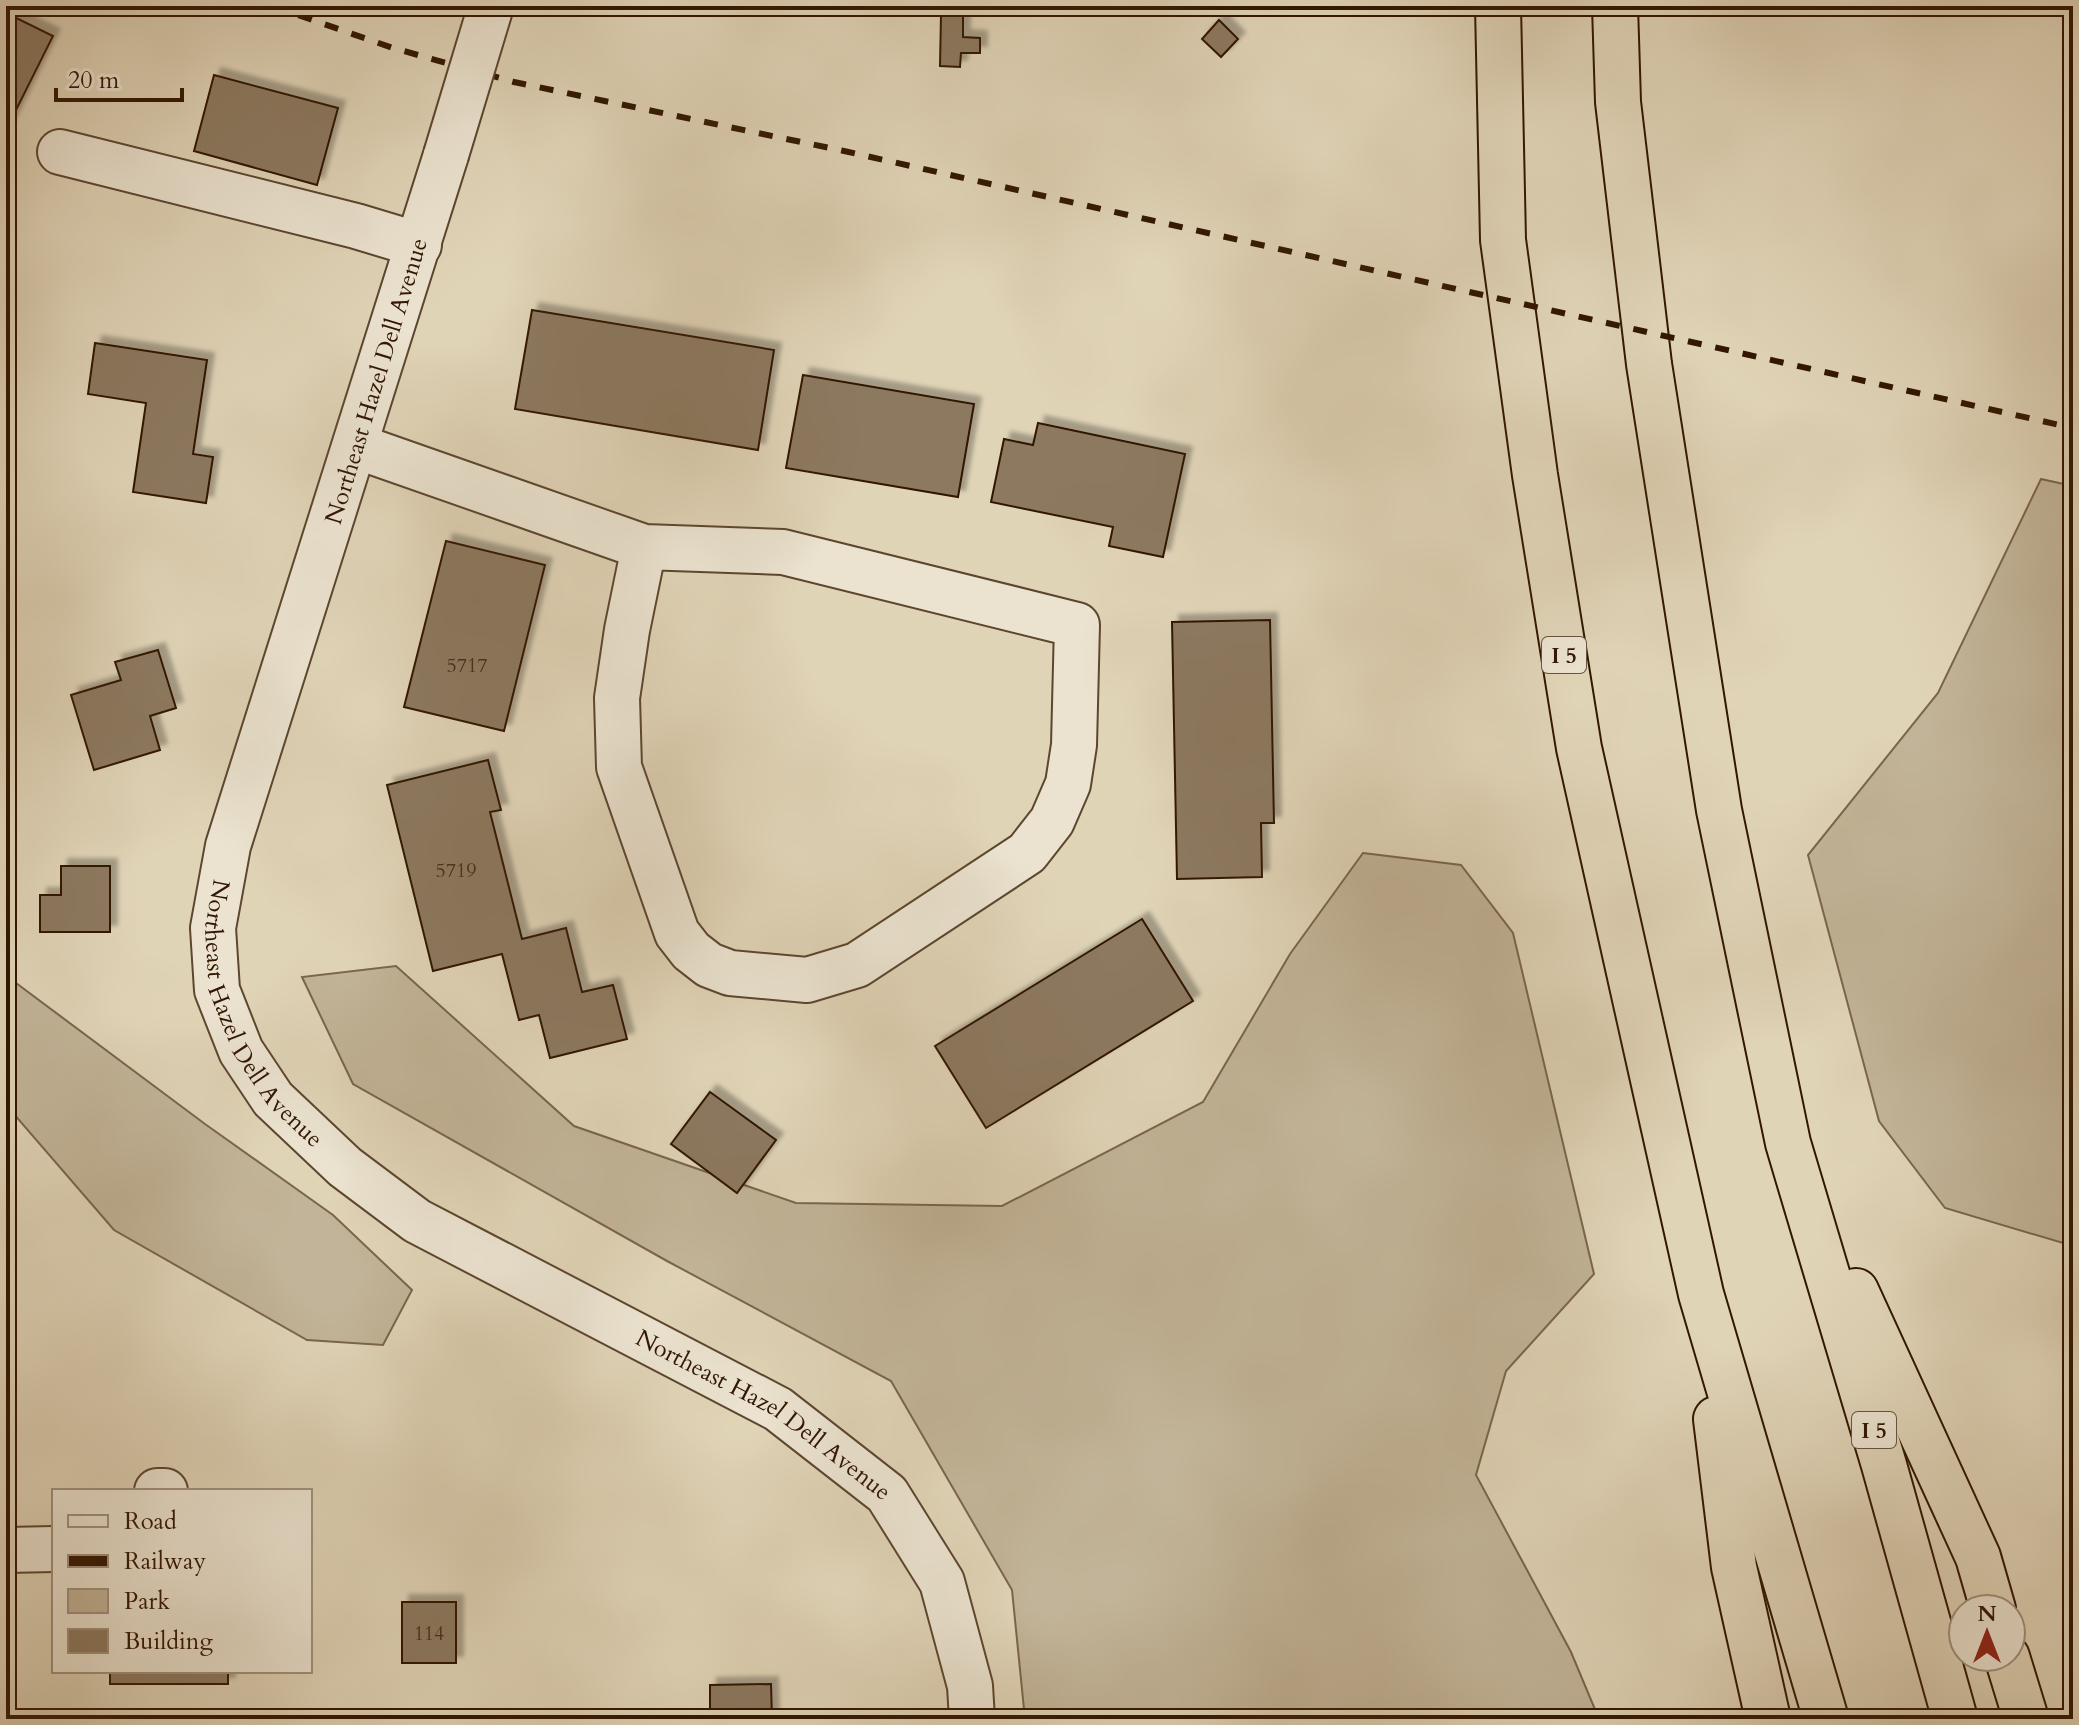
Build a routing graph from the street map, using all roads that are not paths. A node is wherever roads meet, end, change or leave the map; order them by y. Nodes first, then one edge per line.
1 (491, 6) edge
2 (1498, 6) edge
3 (1615, 6) edge
4 (60, 152) dead end
5 (419, 245) junction
6 (356, 446) junction
7 (644, 547) junction
8 (1788, 1143) junction
9 (1701, 1294) junction
10 (52, 1549) edge
11 (6, 1550) edge
12 (1988, 1593) edge
13 (2012, 1673) edge
14 (972, 1719) edge
15 (1768, 1719) edge
16 (1826, 1719) edge
17 (1955, 1719) edge
18 (2026, 1719) edge

1 - 5 street, Northeast Hazel Dell Avenue, bridge
2 - 9 highway, I 5
3 - 8 highway, I 5
4 - 5 street
5 - 6 street, Northeast Hazel Dell Avenue
6 - 7 street
6 - 14 street, Northeast Hazel Dell Avenue
7 - 7 street
8 - 12 highway
8 - 17 highway, I 5
9 - 15 highway
9 - 16 highway, I 5
10 - 11 street
13 - 18 highway

